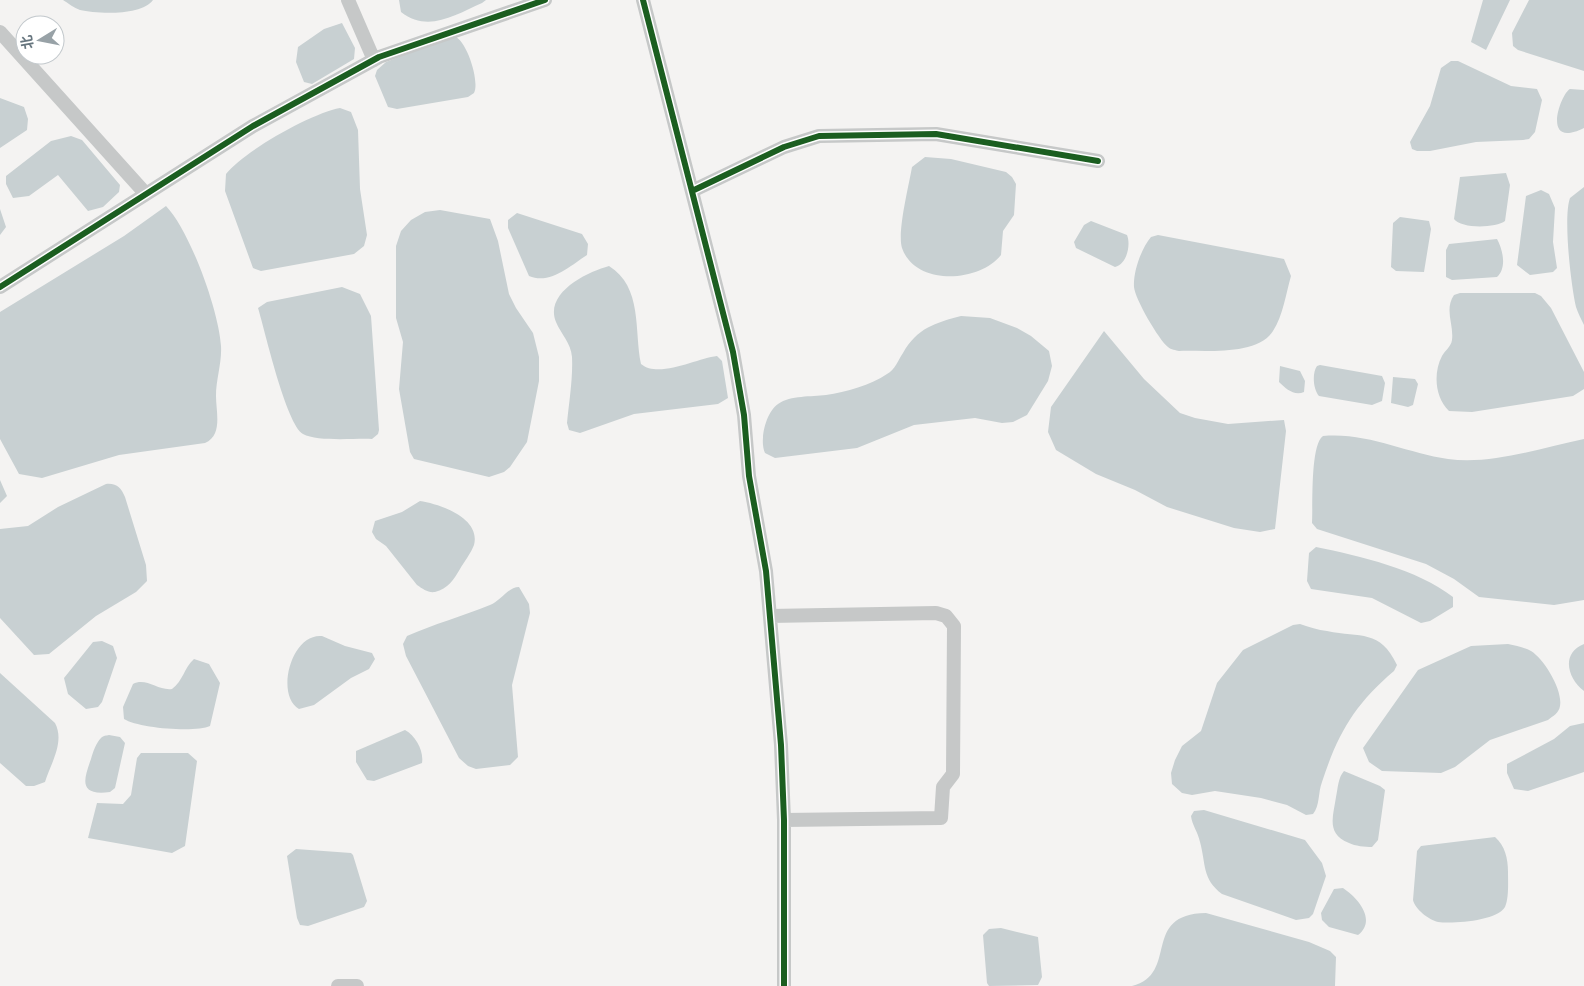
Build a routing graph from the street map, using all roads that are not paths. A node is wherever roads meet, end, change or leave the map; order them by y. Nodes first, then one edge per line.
1 (348, 0) edge
2 (545, 0) edge
3 (643, 0) edge
4 (0, 32) edge
5 (374, 60) junction
6 (1098, 161) dead end
7 (692, 190) junction
8 (145, 193) junction
9 (0, 287) edge
10 (770, 616) junction
11 (784, 820) junction
12 (357, 985) edge
13 (338, 986) edge
14 (784, 986) edge

1 - 5 street
2 - 5 street
3 - 7 street
4 - 8 street
5 - 8 street
6 - 7 street
7 - 10 street
8 - 9 street
10 - 11 street
10 - 11 street
11 - 14 street
12 - 13 street

